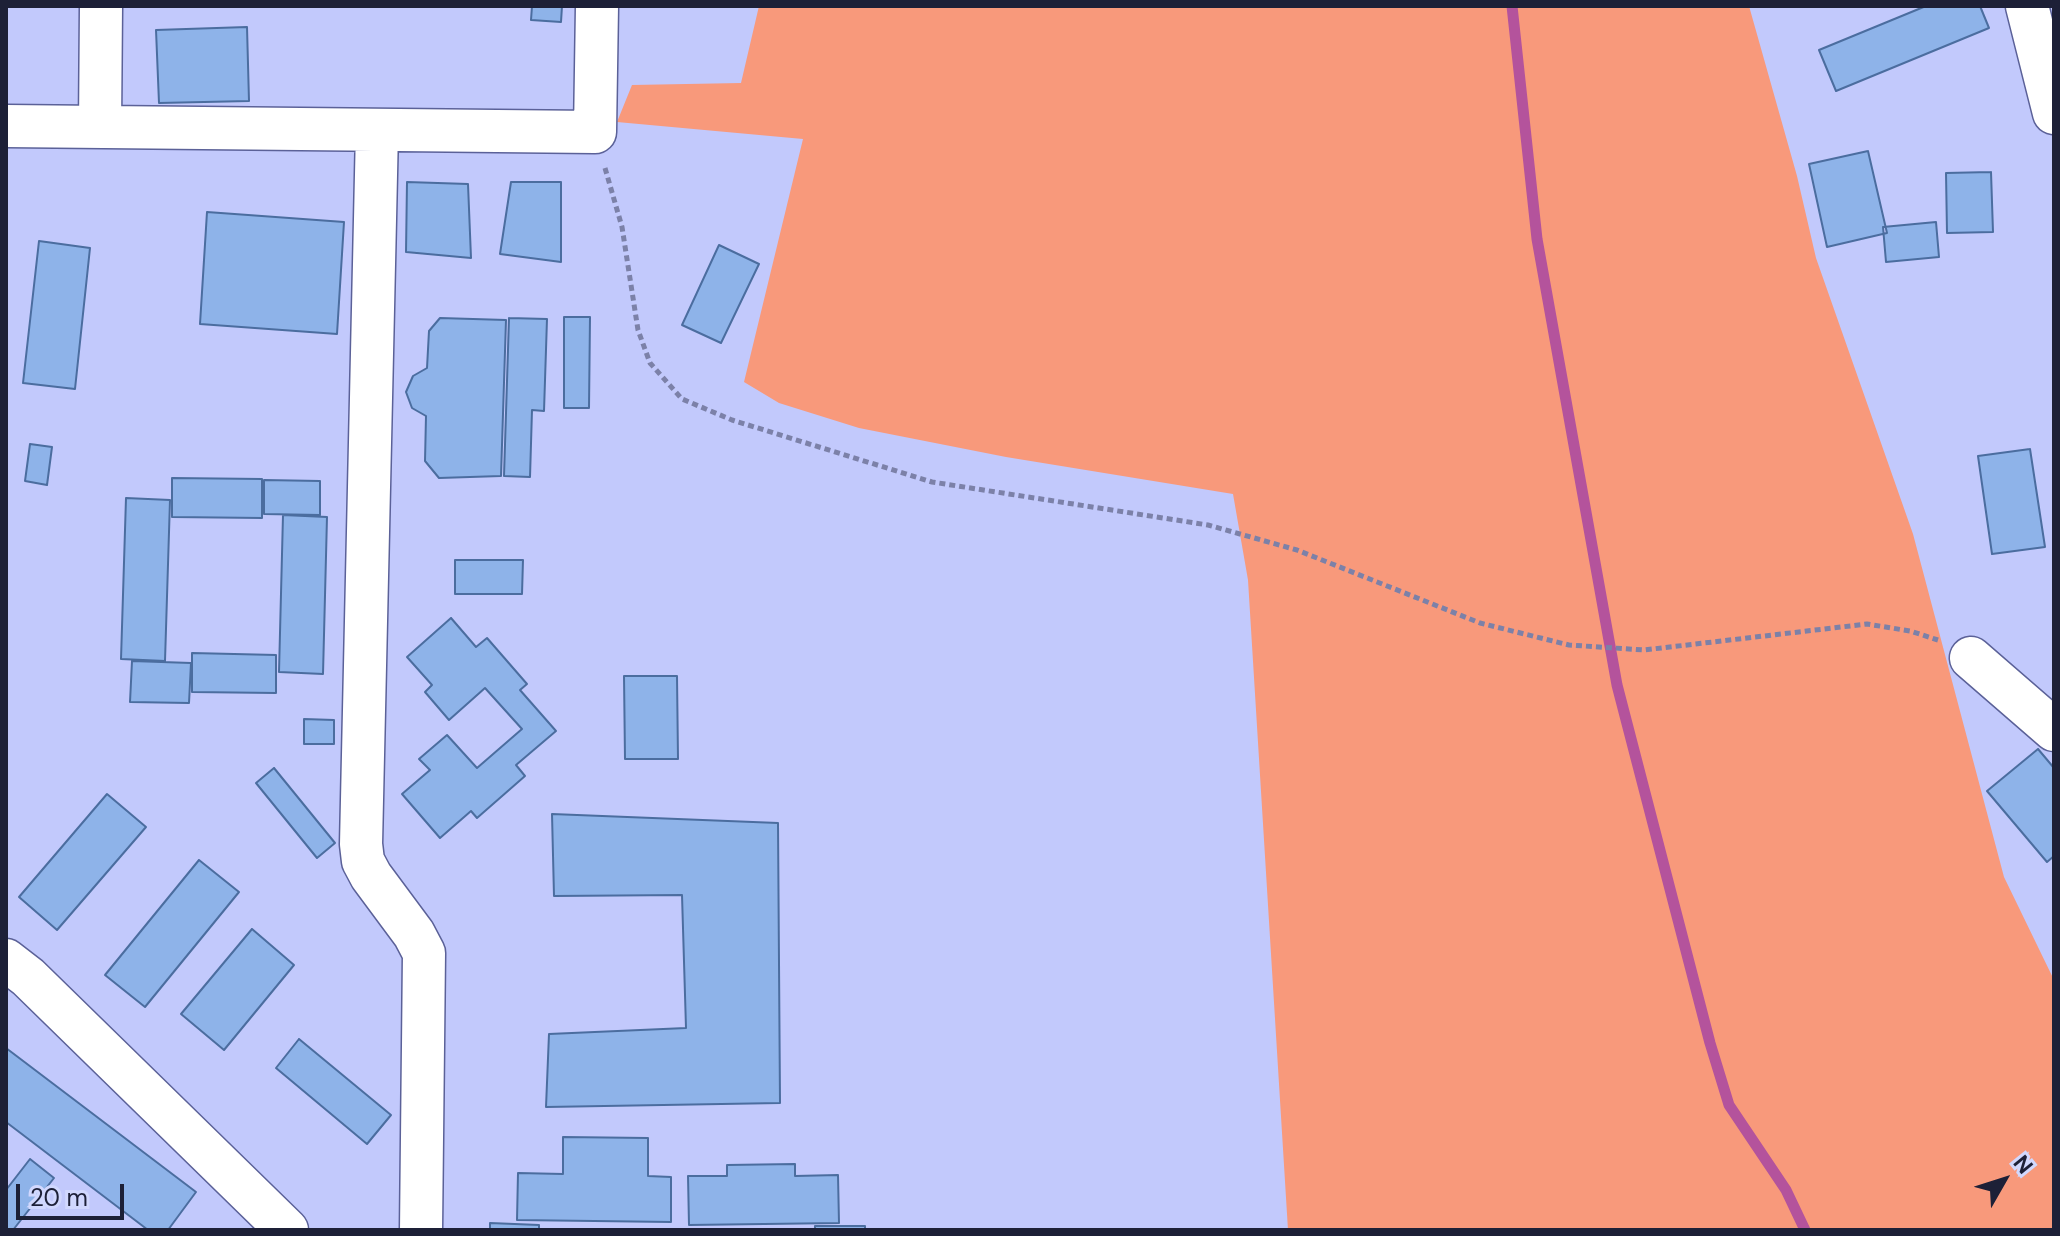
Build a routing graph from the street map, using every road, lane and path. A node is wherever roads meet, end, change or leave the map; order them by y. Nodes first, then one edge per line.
1 (101, 6) edge
2 (597, 6) edge
3 (2027, 6) edge
4 (2054, 113) edge
5 (6, 126) edge
6 (100, 127) junction
7 (377, 130) junction
8 (595, 132) junction
9 (1971, 658) joint
10 (2054, 730) edge
11 (6, 960) edge
12 (287, 1230) edge
13 (421, 1230) edge

1 - 6 street
2 - 8 street
3 - 4 street
5 - 6 street
6 - 7 street
7 - 8 street
7 - 13 street
8 - 9 path
9 - 10 street
11 - 12 street

